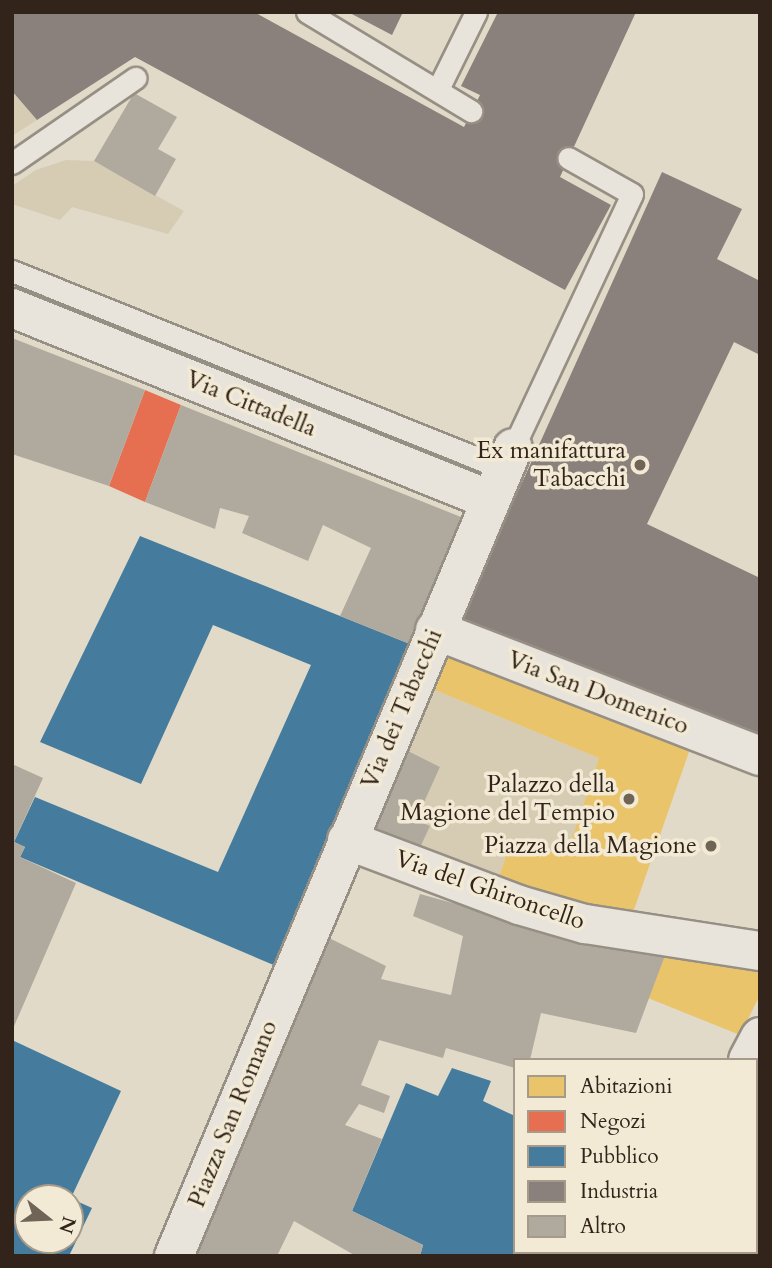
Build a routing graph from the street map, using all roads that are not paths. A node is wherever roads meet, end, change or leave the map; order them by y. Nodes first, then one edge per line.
1 (307, 12) edge
2 (476, 12) edge
3 (135, 78) dead end
4 (439, 89) junction
5 (471, 111) dead end
6 (568, 158) dead end
7 (12, 163) edge
8 (12, 271) edge
9 (12, 308) edge
10 (502, 472) junction
11 (435, 630) junction
12 (760, 756) edge
13 (346, 840) junction
14 (760, 951) edge
15 (292, 971) joint
16 (760, 1037) edge
17 (749, 1058) edge
18 (174, 1256) edge

1 - 4 lane
2 - 4 lane
3 - 7 lane
4 - 5 lane
6 - 10 lane
8 - 10 lane
9 - 10 street, Via Cittadella
10 - 11 street, Via dei Tabacchi
11 - 12 street, Via San Domenico
11 - 13 street, Via dei Tabacchi
13 - 14 street, Via del Ghironcello
13 - 15 street, Via dei Tabacchi
15 - 18 street, Piazza San Romano
16 - 17 street

